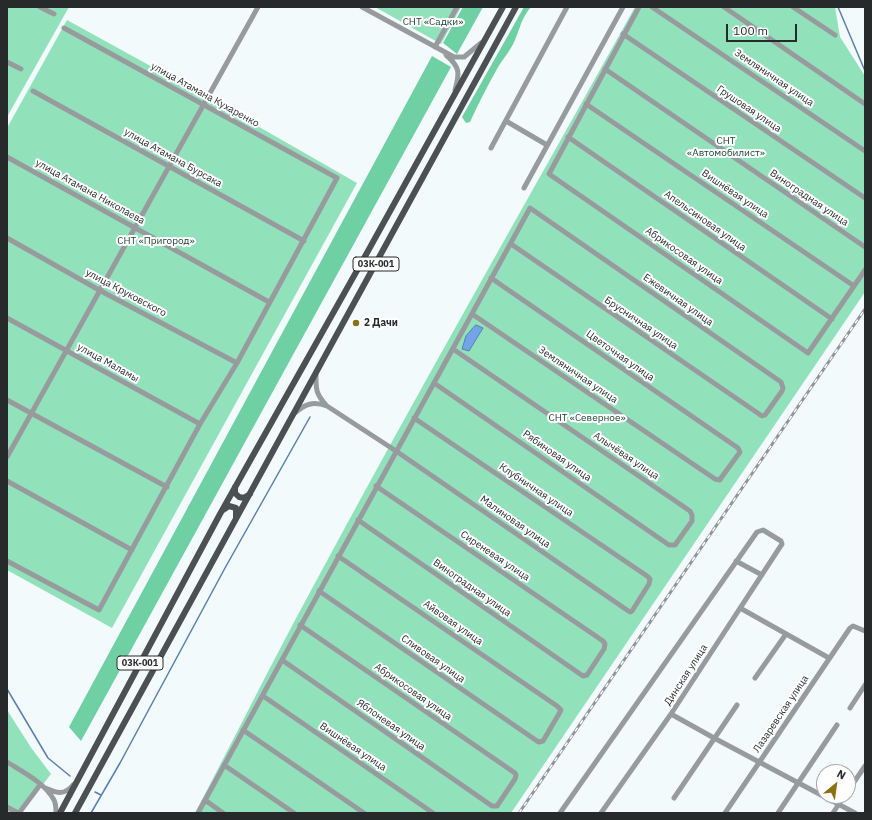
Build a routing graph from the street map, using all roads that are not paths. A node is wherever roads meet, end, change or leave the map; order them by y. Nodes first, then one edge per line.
1 (40, 7) edge
2 (258, 7) edge
3 (362, 7) edge
4 (457, 7) edge
5 (503, 7) edge
6 (516, 7) edge
7 (567, 7) edge
8 (623, 7) edge
9 (639, 7) edge
10 (652, 7) edge
11 (724, 7) edge
12 (793, 7) edge
13 (54, 14) dead end
14 (64, 28) dead end
15 (624, 34) junction
16 (835, 35) dead end
17 (486, 39) junction
18 (435, 47) junction
19 (443, 51) junction
20 (7, 62) edge
21 (21, 69) dead end
22 (605, 69) junction
23 (32, 91) dead end
24 (452, 100) junction
25 (586, 104) junction
26 (865, 104) edge
27 (204, 105) junction
28 (506, 121) junction
29 (568, 138) junction
30 (547, 145) junction
31 (491, 148) dead end
32 (865, 151) edge
33 (7, 157) edge
34 (169, 166) junction
35 (524, 188) dead end
36 (865, 198) edge
37 (135, 227) junction
38 (7, 238) edge
39 (304, 241) junction
40 (511, 244) junction
41 (865, 247) edge
42 (865, 270) edge
43 (491, 278) junction
44 (854, 286) junction
45 (99, 290) junction
46 (269, 302) junction
47 (472, 314) junction
48 (7, 318) edge
49 (832, 319) junction
50 (453, 349) junction
51 (66, 350) junction
52 (237, 363) junction
53 (316, 373) junction
54 (434, 382) junction
55 (7, 400) edge
56 (327, 406) junction
57 (32, 413) junction
58 (294, 414) junction
59 (762, 416) joint
60 (414, 418) junction
61 (200, 424) junction
62 (396, 451) junction
63 (7, 457) edge
64 (715, 479) joint
65 (7, 481) edge
66 (236, 485) junction
67 (376, 486) junction
68 (167, 487) junction
69 (250, 494) junction
70 (220, 514) junction
71 (358, 520) junction
72 (235, 522) junction
73 (669, 545) joint
74 (132, 550) junction
75 (338, 556) junction
76 (736, 561) junction
77 (7, 562) edge
78 (762, 575) junction
79 (319, 591) junction
80 (624, 608) joint
81 (740, 608) junction
82 (300, 625) junction
83 (865, 631) edge
84 (786, 634) junction
85 (829, 658) junction
86 (282, 660) junction
87 (575, 671) joint
88 (756, 678) dead end
89 (865, 685) edge
90 (262, 696) junction
91 (737, 705) dead end
92 (850, 708) dead end
93 (672, 714) junction
94 (837, 725) dead end
95 (243, 730) junction
96 (714, 738) junction
97 (537, 742) joint
98 (7, 762) edge
99 (760, 762) junction
100 (224, 765) junction
101 (865, 766) edge
102 (80, 777) junction
103 (856, 779) edge
104 (798, 782) junction
105 (42, 786) junction
106 (816, 792) edge
107 (674, 798) dead end
108 (205, 800) junction
109 (839, 804) joint
110 (490, 805) joint
111 (7, 807) edge
112 (19, 813) edge
113 (56, 813) edge
114 (60, 813) edge
115 (75, 813) edge
116 (198, 813) edge
117 (223, 813) edge
118 (294, 813) edge
119 (364, 813) edge
120 (433, 813) edge
121 (560, 813) edge
122 (601, 813) edge
123 (725, 813) edge
124 (778, 813) edge
125 (833, 813) edge
126 (855, 813) edge

1 - 13 street
2 - 27 street
3 - 18 street
4 - 18 street
5 - 17 main road, 03К-001
6 - 53 main road, 03К-001
7 - 28 street
8 - 30 street
9 - 15 street
10 - 32 street, Земляничная улица
11 - 26 street
12 - 16 street
14 - 27 street, улица Атамана Кухаренко
15 - 22 street
15 - 36 street, Грушовая улица
17 - 19 street
17 - 24 main road, 03К-001
18 - 19 street
19 - 24 street
20 - 21 street
22 - 25 street
22 - 41 street, Виноградная улица
23 - 34 street, улица Атамана Бурсака
24 - 66 main road, 03К-001
25 - 29 street
25 - 44 street, Вишнёвая улица
27 - 34 street
27 - 39 street, улица Атамана Кухаренко
28 - 30 street
28 - 31 street
29 - 49 street, Апельсиновая улица
29 - 49 street, Абрикосовая улица
30 - 35 street
33 - 37 street, улица Атамана Николаева
34 - 37 street
34 - 39 street, улица Атамана Бурсака
37 - 45 street
37 - 46 street, улица Атамана Николаева
38 - 45 street, улица Круковского
39 - 46 street
40 - 43 street
40 - 59 street, Брусничная улица
40 - 59 street, Ежевичная улица
42 - 44 street
43 - 47 street
43 - 64 street, Цветочная улица
44 - 49 street
45 - 51 street
45 - 52 street, улица Круковского
46 - 52 street
47 - 50 street
47 - 64 street, Земляничная улица
48 - 51 street, улица Маламы
50 - 54 street
50 - 73 street, Алычёвая улица
51 - 57 street
51 - 61 street, улица Маламы
52 - 61 street
53 - 56 street
53 - 58 main road, 03К-001
54 - 60 street
54 - 73 street, Рябиновая улица
55 - 57 street
56 - 58 street
56 - 62 street, Малиновая улица
57 - 63 street
57 - 68 street
58 - 69 main road, 03К-001
60 - 62 street
60 - 80 street, Клубничная улица
61 - 68 street
62 - 67 street
62 - 80 street, Малиновая улица
65 - 74 street
66 - 69 main road
66 - 70 main road, 03К-001
67 - 71 street
67 - 87 street, Сиреневая улица
68 - 74 street
69 - 72 main road, 03К-001
70 - 72 main road
70 - 102 main road, 03К-001
71 - 75 street
71 - 87 street, Виноградная улица
72 - 115 main road, 03К-001
74 - 77 street
75 - 79 street
75 - 97 street, Айвовая улица
76 - 78 street
76 - 78 street, Динская улица
76 - 121 street
78 - 81 street, Динская улица
79 - 82 street
79 - 97 street, Сливовая улица
81 - 84 street
81 - 93 street, Динская улица
82 - 86 street
82 - 110 street, Абрикосовая улица
83 - 85 street, Лазаревская улица
84 - 85 street
84 - 88 street
85 - 99 street, Лазаревская улица
86 - 90 street
86 - 110 street, Яблоневая улица
89 - 92 street
90 - 95 street
90 - 120 street, Вишнёвая улица
91 - 96 street
93 - 96 street
93 - 122 street, Динская улица
94 - 104 street
95 - 100 street
95 - 119 street
96 - 99 street
96 - 107 street
98 - 105 street
99 - 104 street
99 - 123 street, Лазаревская улица
100 - 108 street
100 - 118 street
101 - 103 street
102 - 105 street
102 - 114 main road, 03К-001
104 - 106 street
104 - 124 street
105 - 112 street
105 - 113 street
108 - 116 street
108 - 117 street
109 - 125 street
109 - 126 street
111 - 112 street

